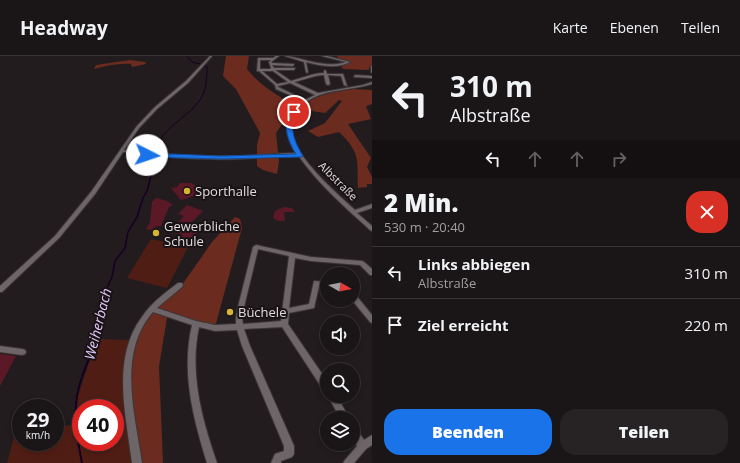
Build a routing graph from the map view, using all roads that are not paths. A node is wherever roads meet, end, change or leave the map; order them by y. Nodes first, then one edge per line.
1 (211, 56) edge
2 (278, 56) edge
3 (286, 56) edge
4 (323, 56) edge
5 (262, 57) edge
6 (273, 59) junction
7 (305, 62) junction
8 (270, 64) junction
9 (323, 64) junction
10 (293, 65) dead end
11 (372, 67) edge
12 (272, 69) junction
13 (294, 69) dead end
14 (260, 71) junction
15 (307, 72) dead end
16 (372, 72) edge
17 (326, 74) junction
18 (355, 76) dead end
19 (372, 77) edge
20 (291, 82) junction
21 (372, 83) edge
22 (276, 84) junction
23 (328, 84) dead end
24 (346, 85) dead end
25 (361, 86) junction
26 (369, 89) dead end
27 (319, 95) junction
28 (305, 102) junction
29 (294, 146) junction
30 (122, 151) junction
31 (134, 153) junction
32 (287, 154) junction
33 (278, 155) junction
34 (299, 155) junction
35 (116, 161) junction
36 (372, 206) edge
37 (354, 212) junction
38 (372, 229) edge
39 (292, 255) junction
40 (372, 274) edge
41 (320, 283) edge
42 (180, 285) dead end
43 (0, 290) edge
44 (360, 305) edge
45 (152, 309) junction
46 (286, 311) junction
47 (372, 320) edge
48 (196, 324) junction
49 (284, 324) junction
50 (240, 327) junction
51 (0, 350) edge
52 (22, 352) dead end
53 (320, 378) edge
54 (372, 439) edge
55 (360, 442) edge
56 (363, 446) junction
57 (137, 463) edge
58 (212, 463) edge
59 (276, 463) edge
60 (348, 463) edge

1 - 30 street
2 - 6 street
3 - 7 street
4 - 9 street
5 - 6 street
5 - 14 street
6 - 8 street
7 - 9 street
7 - 15 street
8 - 10 street
8 - 12 street
9 - 17 street
11 - 16 street
12 - 13 street
12 - 14 street
12 - 20 street
14 - 22 street
17 - 20 street
17 - 23 street
17 - 24 street
18 - 19 street
20 - 22 street
20 - 27 street
21 - 25 street, Albstraße
22 - 28 street
25 - 26 street
25 - 27 street, Albstraße
27 - 28 street, Albstraße
28 - 29 street, Albstraße
29 - 32 street
29 - 34 street, Albstraße
30 - 31 street
30 - 35 street
31 - 33 street
31 - 35 street
32 - 33 street
32 - 34 street
33 - 34 street
34 - 37 street, Albstraße
35 - 43 street
36 - 37 street, Albstraße
37 - 38 street, Albstraße
39 - 40 street
39 - 46 street
39 - 50 street
41 - 46 street
42 - 45 street
44 - 47 street
45 - 48 street
45 - 57 street
46 - 49 street
48 - 50 street
48 - 58 street
49 - 50 street
49 - 53 street
50 - 59 street
51 - 52 street
54 - 56 street
55 - 56 street
56 - 60 street

